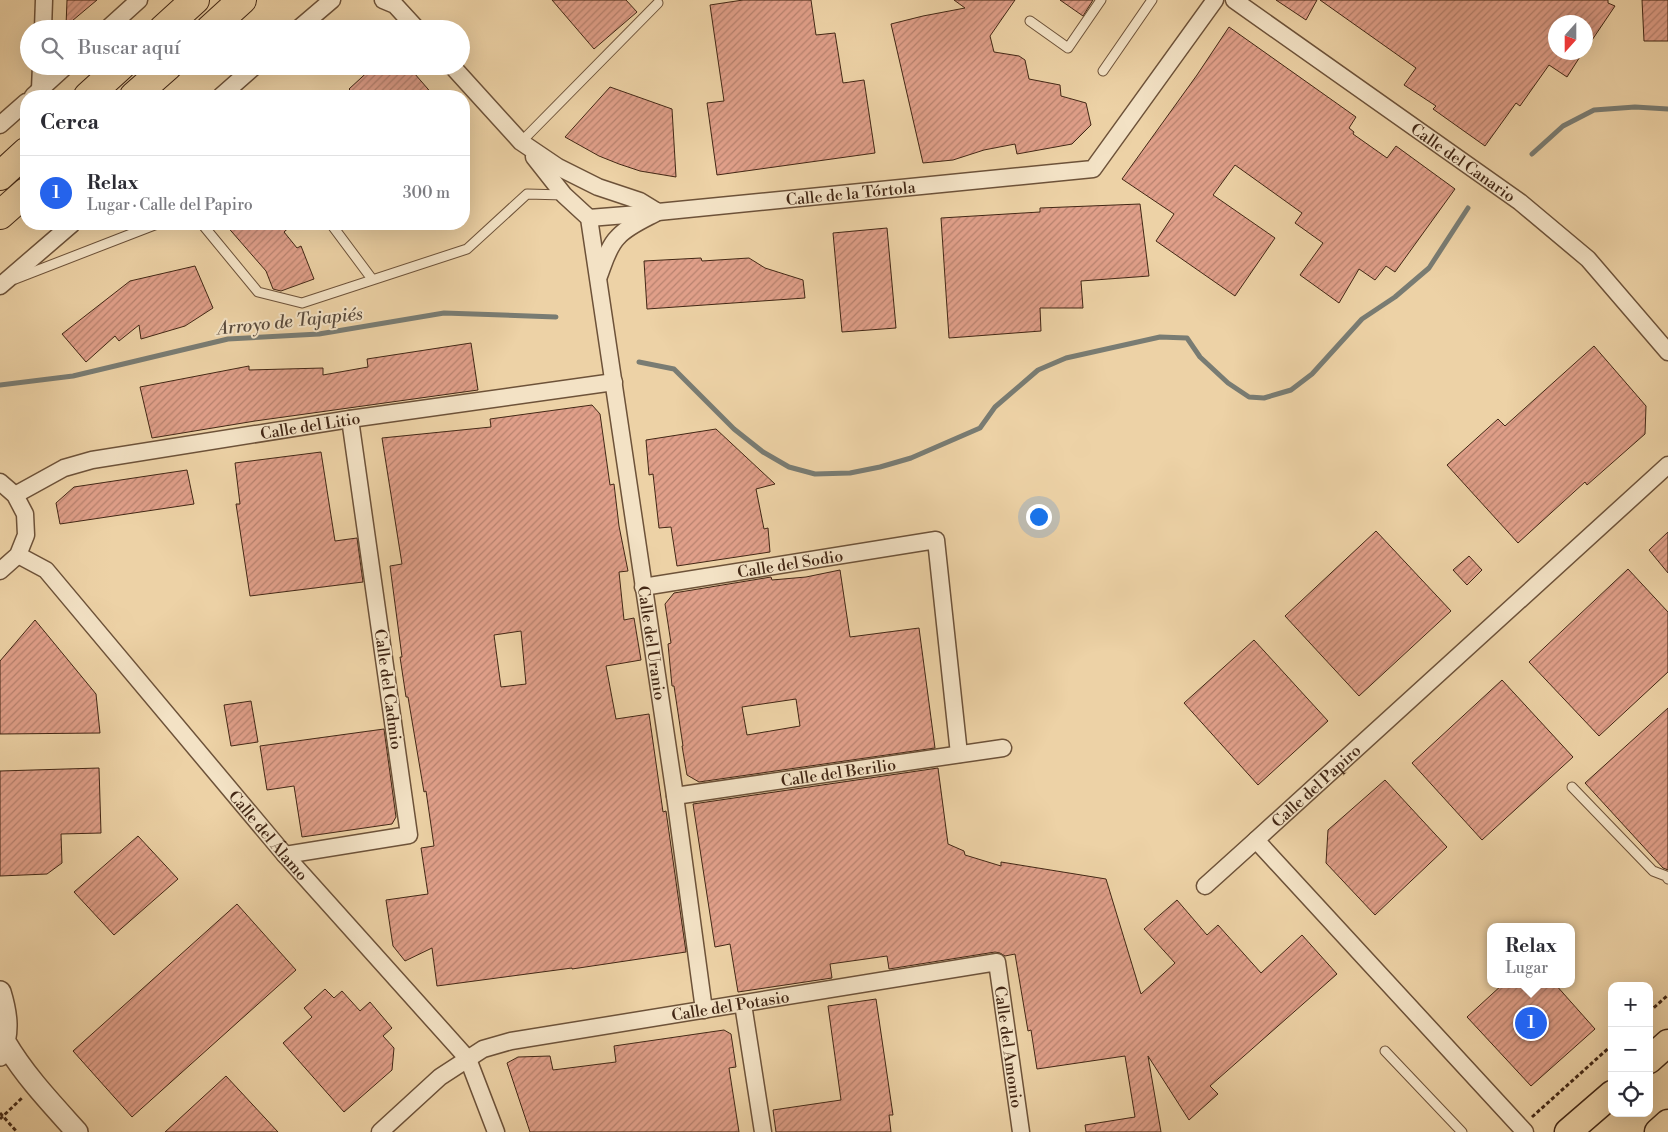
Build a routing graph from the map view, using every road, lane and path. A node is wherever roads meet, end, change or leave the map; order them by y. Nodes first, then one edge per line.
1 (44, 0) edge
2 (139, 0) edge
3 (195, 0) edge
4 (242, 0) edge
5 (332, 0) edge
6 (1101, 0) edge
7 (1152, 0) edge
8 (1215, 0) edge
9 (1234, 0) edge
10 (391, 2) edge
11 (658, 3) dead end
12 (43, 20) edge
13 (117, 20) edge
14 (173, 20) edge
15 (220, 20) edge
16 (309, 20) edge
17 (408, 20) edge
18 (1030, 21) dead end
19 (1103, 71) dead end
20 (39, 75) edge
21 (56, 75) edge
22 (111, 75) edge
23 (158, 75) edge
24 (248, 75) edge
25 (460, 75) edge
26 (236, 89) edge
27 (37, 90) edge
28 (39, 90) edge
29 (95, 90) edge
30 (141, 90) edge
31 (20, 108) edge
32 (0, 126) edge
33 (521, 142) junction
34 (20, 158) edge
35 (0, 176) edge
36 (564, 194) junction
37 (20, 197) edge
38 (658, 212) junction
39 (0, 215) edge
40 (589, 218) junction
41 (65, 230) edge
42 (142, 230) edge
43 (207, 230) edge
44 (335, 230) edge
45 (599, 278) junction
46 (372, 279) junction
47 (1, 285) edge
48 (1668, 352) edge
49 (614, 382) junction
50 (350, 419) junction
51 (1668, 465) edge
52 (0, 482) edge
53 (15, 495) junction
54 (18, 555) junction
55 (0, 571) edge
56 (643, 587) junction
57 (1003, 748) dead end
58 (958, 754) junction
59 (1572, 787) dead end
60 (675, 796) junction
61 (1256, 840) junction
62 (285, 855) junction
63 (1668, 879) edge
64 (1205, 886) dead end
65 (997, 962) joint
66 (0, 992) edge
67 (1668, 995) edge
68 (743, 1004) junction
69 (1653, 1008) edge
70 (704, 1010) junction
71 (1668, 1044) edge
72 (3, 1049) edge
73 (1608, 1049) edge
74 (1385, 1051) dead end
75 (1653, 1057) edge
76 (468, 1059) junction
77 (35, 1085) junction
78 (1608, 1097) edge
79 (1, 1116) edge
80 (1668, 1123) edge
81 (1523, 1130) edge
82 (17, 1132) edge
83 (77, 1132) edge
84 (380, 1132) edge
85 (496, 1132) edge
86 (762, 1132) edge
87 (1021, 1132) edge
88 (1462, 1132) edge
89 (1568, 1132) edge
90 (1658, 1132) edge

1 - 12 street
2 - 13 street
3 - 14 highway
4 - 15 highway
5 - 16 street
6 - 18 lane
7 - 19 lane
8 - 38 street, Calle de la Tórtola
9 - 48 street, Calle del Canario
10 - 17 street
11 - 33 lane
20 - 27 street
21 - 28 street
22 - 29 highway
23 - 30 highway
24 - 26 street
25 - 33 street
31 - 32 street
33 - 36 street
33 - 38 street
34 - 35 highway
36 - 40 street
36 - 46 lane
37 - 39 highway
38 - 40 street, Calle de la Tórtola
38 - 45 street
40 - 45 street, Calle del Uranio
41 - 47 street
42 - 47 lane
43 - 46 lane
44 - 46 lane
45 - 49 street, Calle del Uranio
49 - 50 street, Calle del Litio
49 - 56 street, Calle del Uranio
50 - 53 street, Calle del Litio
50 - 62 street, Calle del Cadmio
51 - 61 street, Calle del Papiro
52 - 53 street
53 - 54 street
54 - 55 street
54 - 62 street, Calle del Álamo
56 - 58 street, Calle del Sodio
56 - 60 street, Calle del Uranio
57 - 58 street, Calle del Berilio
58 - 60 street, Calle del Berilio
59 - 63 lane
60 - 70 street, Calle del Uranio
61 - 64 street
61 - 81 street, Calle del Papiro
62 - 76 street, Calle del Álamo
65 - 68 street, Calle del Potasio
65 - 87 street, Calle del Amonio
66 - 72 street
67 - 69 path
68 - 70 street, Calle del Potasio
68 - 86 street
70 - 76 street, Calle del Potasio
71 - 75 main road
72 - 77 street
73 - 81 path
74 - 88 lane
76 - 84 street, Calle del Potasio
76 - 85 street, Calle del Álamo
77 - 79 path
77 - 83 street
78 - 89 main road
79 - 82 path
80 - 90 main road

